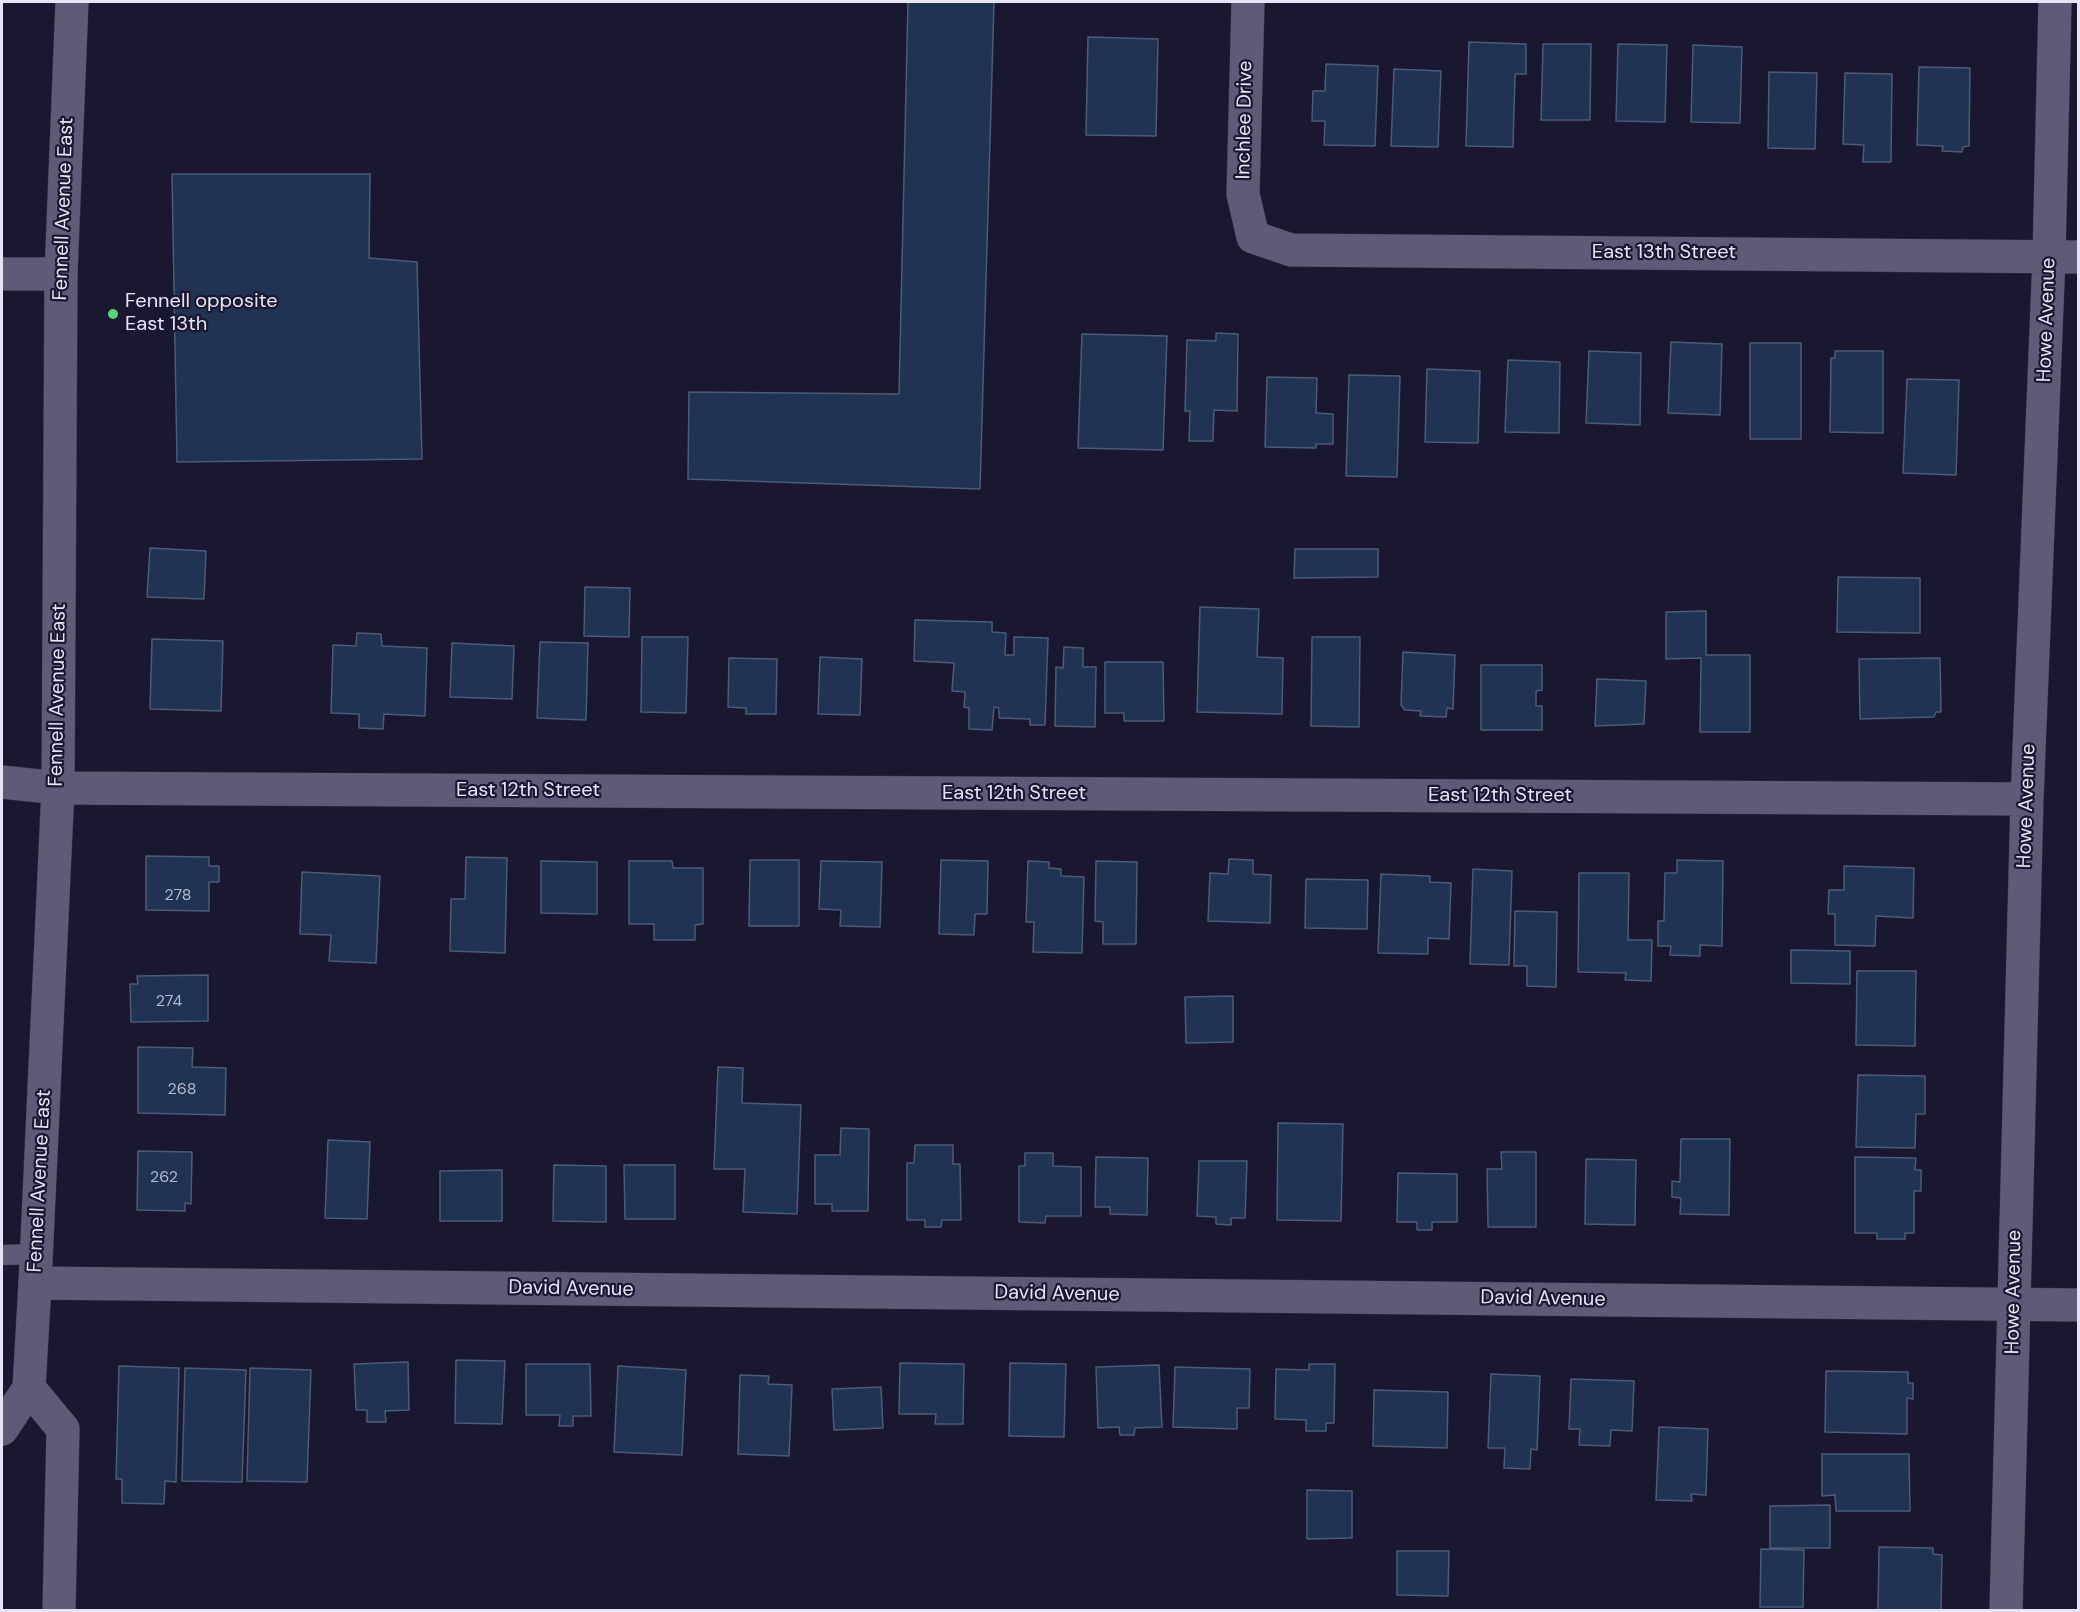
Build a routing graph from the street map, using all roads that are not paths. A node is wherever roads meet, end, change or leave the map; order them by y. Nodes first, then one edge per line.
1 (72, 2) edge
2 (1248, 2) edge
3 (2055, 2) edge
4 (1253, 237) joint
5 (2064, 257) edge
6 (2, 274) edge
7 (62, 274) junction
8 (2, 782) edge
9 (58, 788) junction
10 (2027, 799) junction
11 (2, 1255) edge
12 (36, 1268) junction
13 (2014, 1304) junction
14 (2079, 1305) edge
15 (29, 1388) junction
16 (2, 1429) edge
17 (59, 1611) edge
18 (2006, 1611) edge

1 - 7 street, Fennell Avenue East
2 - 4 street, Inchlee Drive
3 - 5 street, Howe Avenue
4 - 5 street, East 13th Street
5 - 10 street, Howe Avenue
6 - 7 street
7 - 9 street, Fennell Avenue East
8 - 9 street, East 12th Street
9 - 10 street, East 12th Street
9 - 12 street, Fennell Avenue East
10 - 13 street, Howe Avenue
11 - 12 lane
12 - 13 street, David Avenue
12 - 15 street, Fennell Avenue East
13 - 14 street, David Avenue
13 - 18 street, Howe Avenue
15 - 16 street
15 - 17 street

